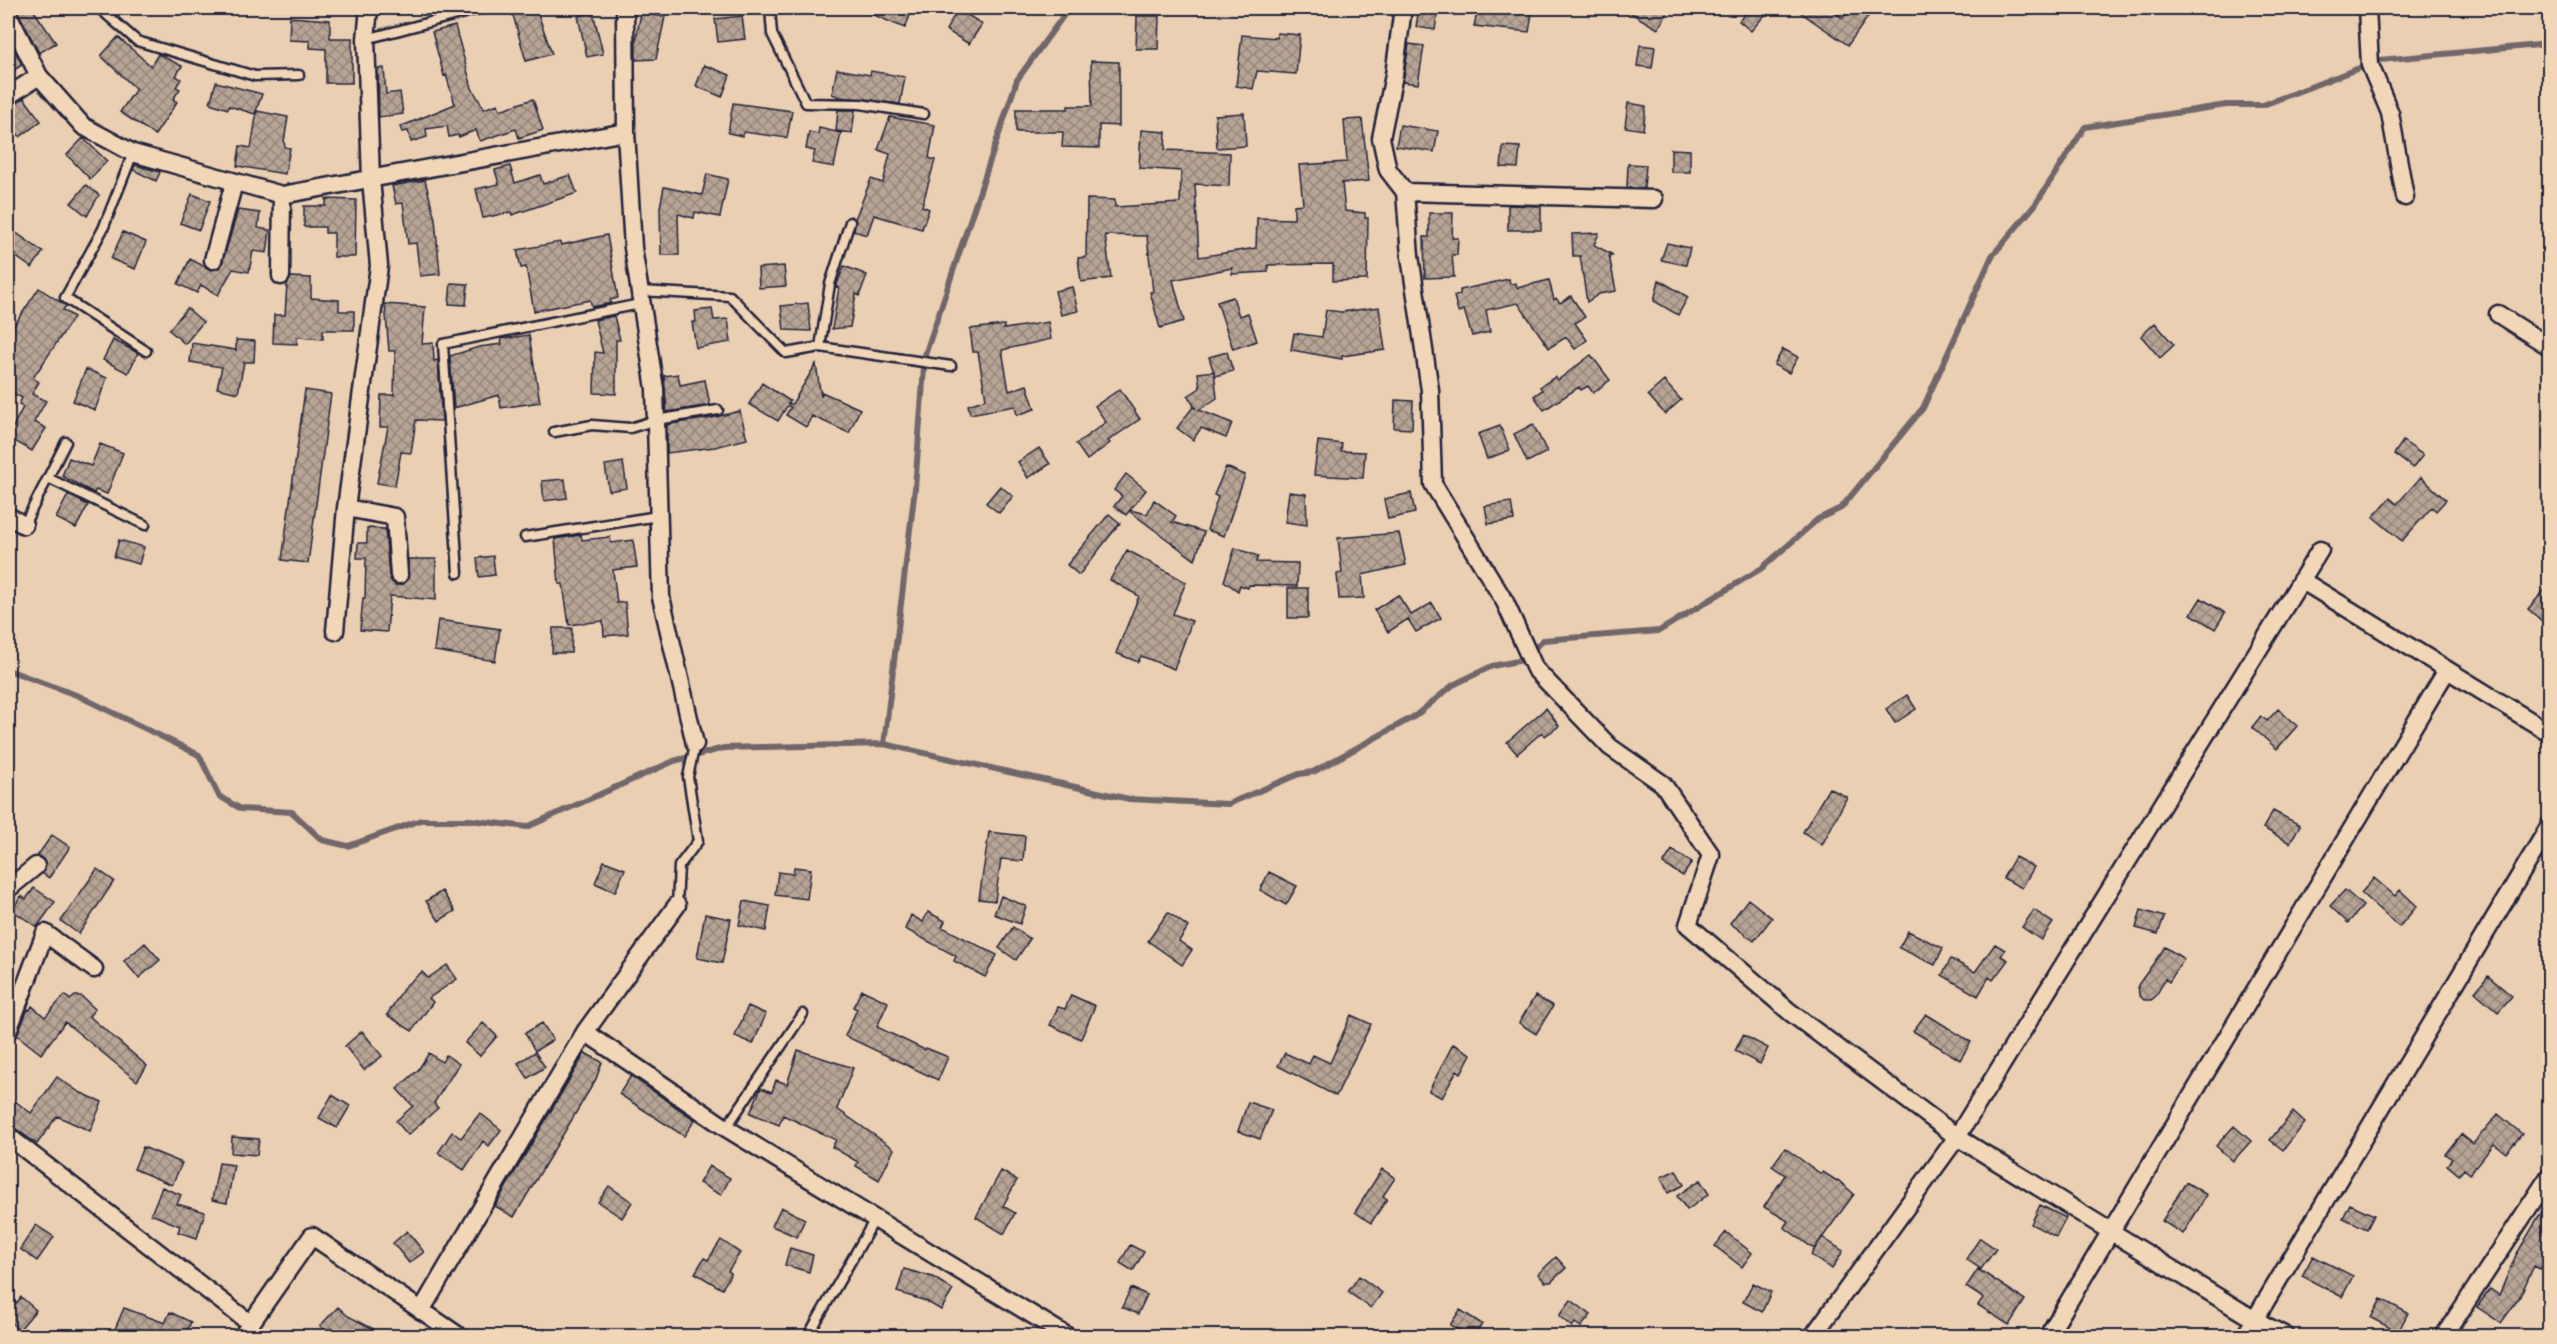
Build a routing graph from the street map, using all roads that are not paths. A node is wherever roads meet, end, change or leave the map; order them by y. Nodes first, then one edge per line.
1 (99, 8) edge
2 (369, 8) edge
3 (483, 8) edge
4 (625, 8) edge
5 (770, 8) edge
6 (1403, 8) edge
7 (2367, 8) edge
8 (8, 14) edge
9 (366, 39) junction
10 (299, 75) dead end
11 (39, 76) junction
12 (8, 96) edge
13 (924, 114) dead end
14 (626, 132) junction
15 (133, 153) junction
16 (370, 179) junction
17 (234, 183) junction
18 (1405, 192) junction
19 (282, 195) junction
20 (2405, 197) dead end
21 (1654, 199) dead end
22 (850, 222) dead end
23 (213, 260) dead end
24 (281, 276) dead end
25 (640, 297) junction
26 (2498, 314) dead end
27 (820, 347) junction
28 (2550, 347) edge
29 (146, 351) dead end
30 (951, 366) dead end
31 (718, 410) dead end
32 (656, 420) junction
33 (554, 432) dead end
34 (66, 442) dead end
35 (48, 477) junction
36 (346, 508) junction
37 (8, 516) edge
38 (658, 516) junction
39 (24, 525) joint
40 (145, 525) dead end
41 (525, 537) dead end
42 (2320, 550) dead end
43 (458, 573) dead end
44 (399, 575) dead end
45 (2301, 580) junction
46 (335, 631) dead end
47 (2447, 670) junction
48 (2550, 732) edge
49 (695, 744) joint
50 (2550, 825) edge
51 (36, 866) dead end
52 (8, 889) edge
53 (677, 905) joint
54 (94, 969) dead end
55 (803, 1014) dead end
56 (8, 1030) edge
57 (585, 1032) junction
58 (726, 1128) junction
59 (8, 1136) edge
60 (1957, 1137) junction
61 (2550, 1175) edge
62 (875, 1220) junction
63 (2110, 1231) junction
64 (421, 1311) junction
65 (2255, 1320) junction
66 (246, 1330) edge
67 (457, 1336) edge
68 (807, 1336) edge
69 (1067, 1336) edge
70 (1813, 1336) edge
71 (2049, 1336) edge
72 (2245, 1336) edge
73 (2286, 1336) edge
74 (2444, 1336) edge

1 - 10 lane
2 - 9 street
3 - 9 lane
4 - 14 street
5 - 13 lane
6 - 18 street
7 - 20 street
8 - 11 street
9 - 16 street
11 - 12 street
11 - 15 street
14 - 16 street
14 - 25 street
15 - 17 street
15 - 29 lane
16 - 19 street
16 - 36 street
17 - 19 street
17 - 23 street
18 - 21 street
18 - 60 street
19 - 24 street
22 - 27 lane
25 - 27 lane
25 - 32 street
25 - 43 lane
26 - 28 street
27 - 30 lane
31 - 32 lane
32 - 33 lane
32 - 38 street
34 - 35 lane
35 - 39 lane
35 - 40 lane
36 - 44 street
36 - 46 street
37 - 39 street
38 - 41 lane
38 - 49 street
42 - 45 street
45 - 47 street
45 - 60 street
47 - 48 street
47 - 63 street
49 - 53 lane
50 - 65 street
51 - 52 street
53 - 57 street
54 - 56 street
55 - 58 lane
57 - 58 street
57 - 64 street
58 - 62 street
59 - 66 street
60 - 63 street
60 - 70 street
61 - 74 street
62 - 68 lane
62 - 69 street
63 - 65 street
63 - 71 street
64 - 66 street
64 - 67 street
65 - 72 street
65 - 73 street

